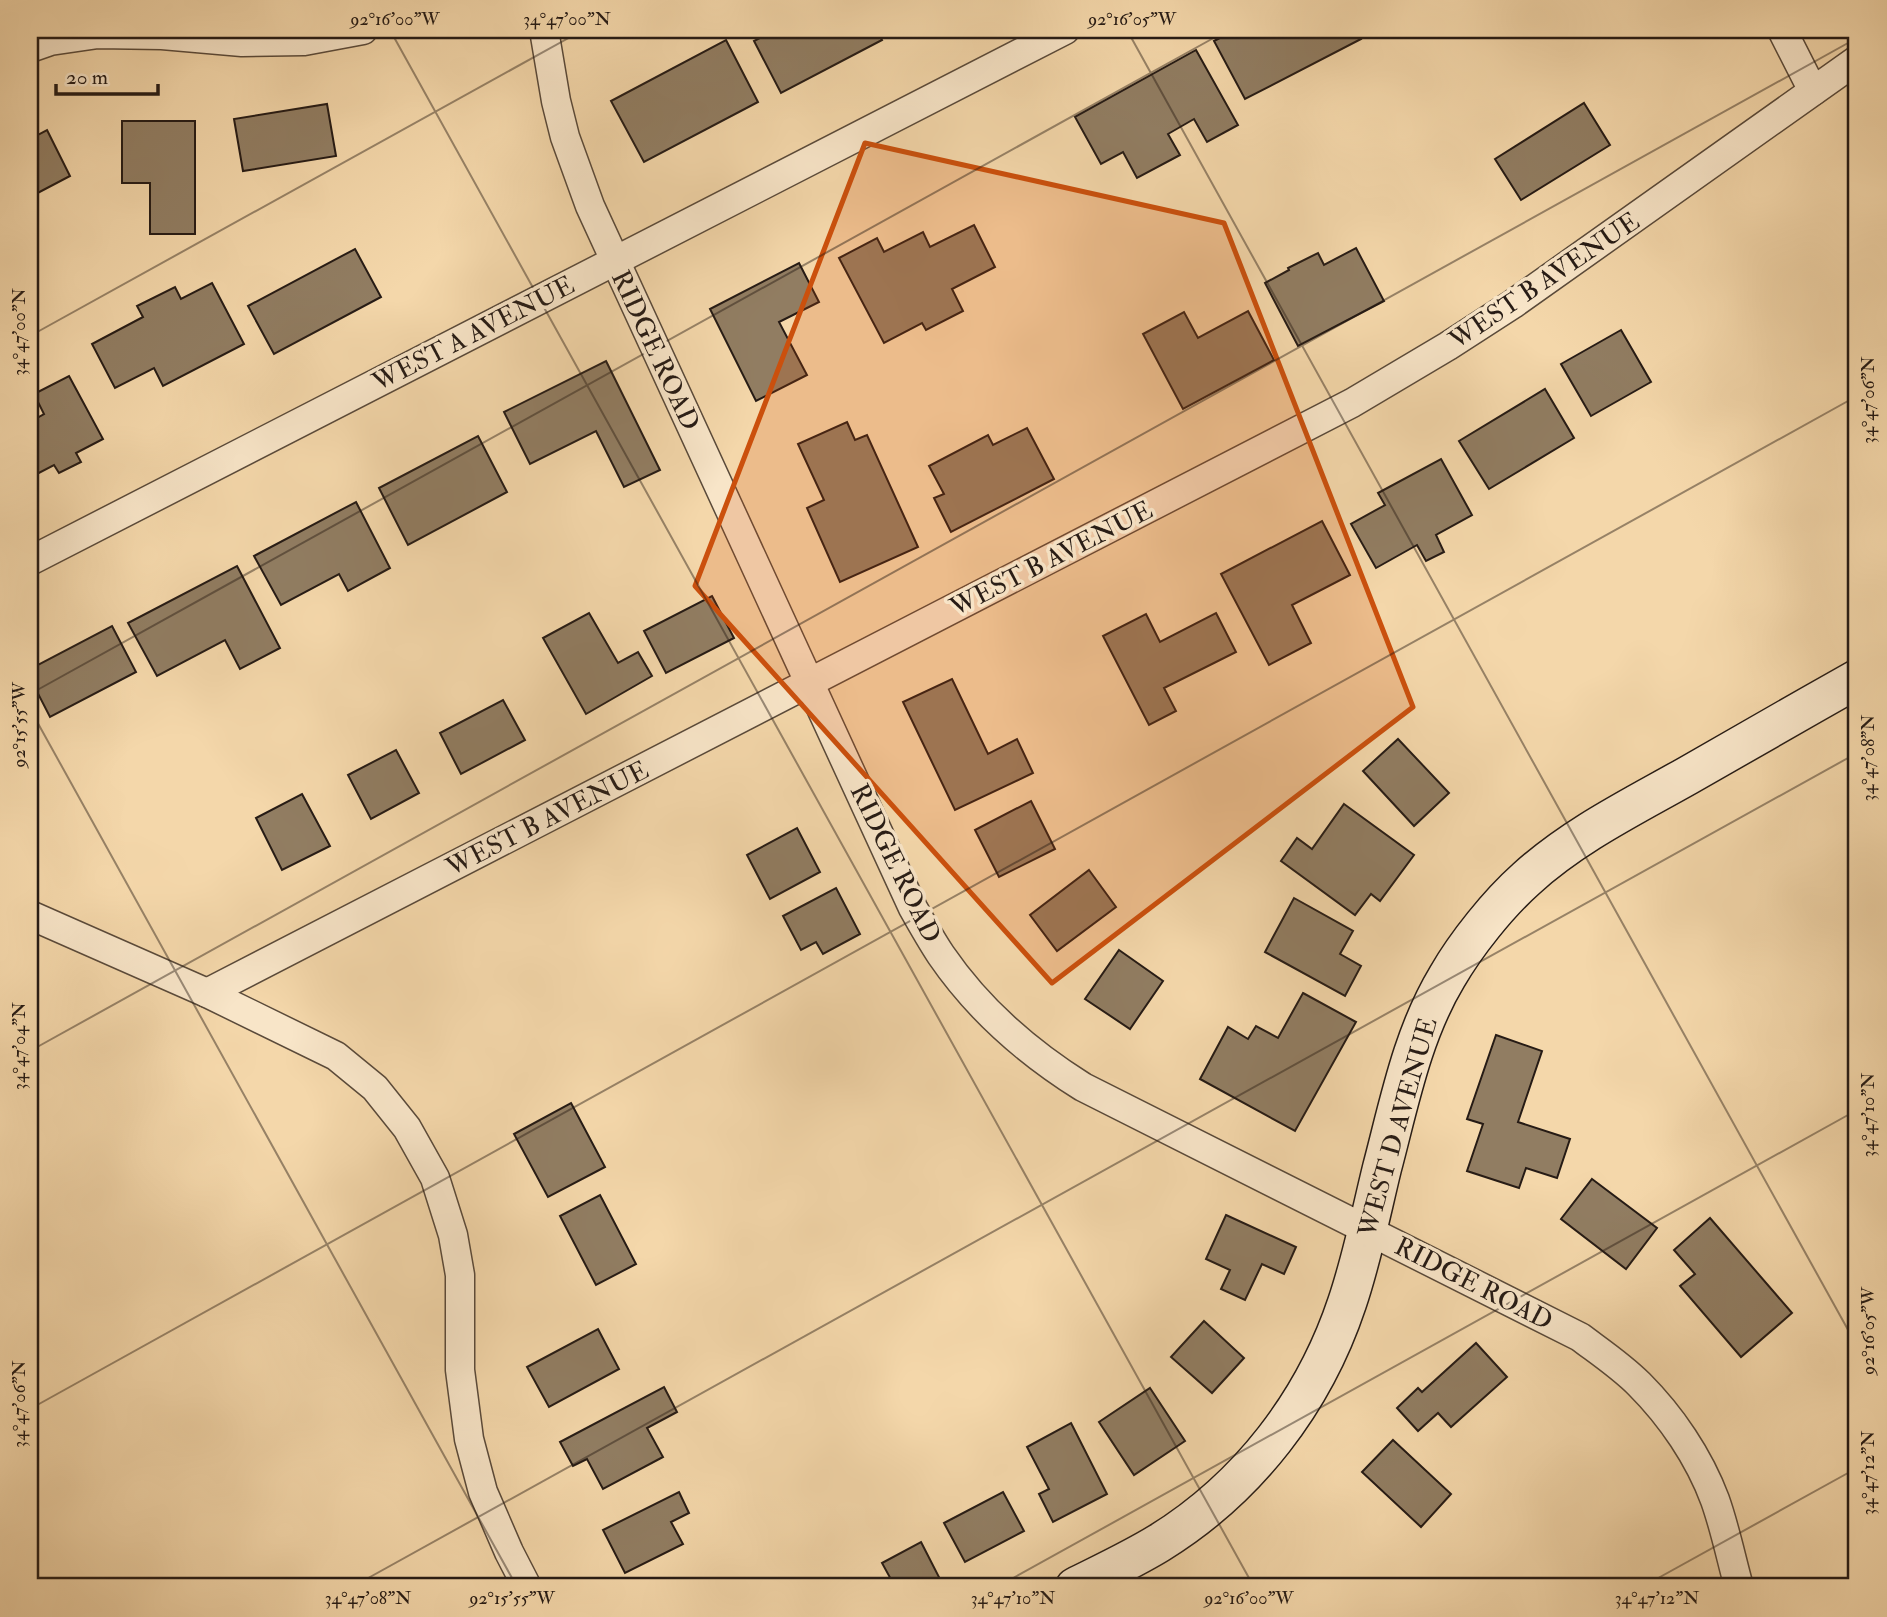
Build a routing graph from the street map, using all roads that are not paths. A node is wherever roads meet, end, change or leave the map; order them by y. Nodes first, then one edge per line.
1 (363, 30) edge
2 (544, 30) edge
3 (1065, 30) edge
4 (1782, 30) edge
5 (30, 48) edge
6 (1857, 60) edge
7 (1814, 91) junction
8 (615, 260) junction
9 (30, 561) edge
10 (1857, 679) edge
11 (809, 683) junction
12 (30, 915) edge
13 (207, 993) junction
14 (1367, 1229) junction
15 (1092, 1584) edge
16 (527, 1587) edge
17 (1740, 1587) edge

1 - 5 street
2 - 8 street, RIDGE ROAD
3 - 8 street, WEST A AVENUE
4 - 7 street
6 - 7 street, WEST B AVENUE
7 - 11 street, WEST B AVENUE
8 - 9 street, WEST A AVENUE
8 - 11 street, RIDGE ROAD
10 - 14 street, WEST D AVENUE
11 - 13 street, WEST B AVENUE
11 - 14 street, RIDGE ROAD
12 - 13 street
13 - 16 street
14 - 15 street, WEST D AVENUE
14 - 17 street, RIDGE ROAD

